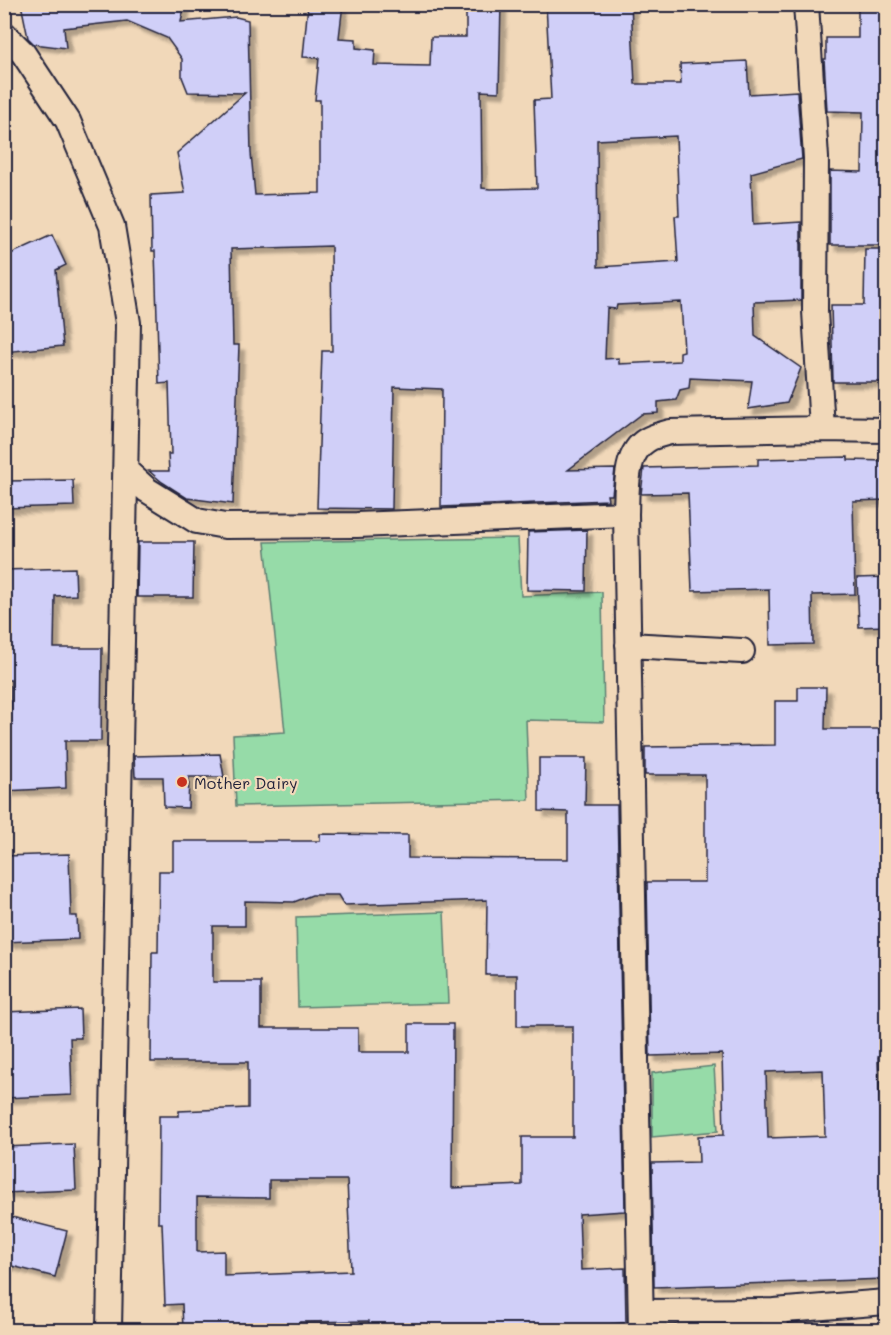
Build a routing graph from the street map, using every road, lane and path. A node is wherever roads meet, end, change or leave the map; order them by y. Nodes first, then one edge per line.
1 (806, 4) edge
2 (4, 34) edge
3 (822, 429) junction
4 (886, 430) edge
5 (126, 471) junction
6 (626, 514) junction
7 (628, 645) junction
8 (742, 651) dead end
9 (886, 1302) edge
10 (641, 1321) edge
11 (774, 1321) edge
12 (109, 1330) edge

1 - 3 street
2 - 5 street
3 - 4 street
3 - 6 street
5 - 6 street
5 - 12 street
6 - 7 street
7 - 8 street
7 - 10 street
9 - 11 street
10 - 11 street

